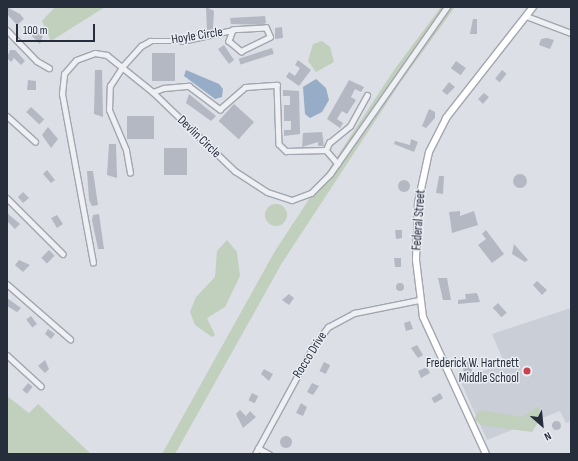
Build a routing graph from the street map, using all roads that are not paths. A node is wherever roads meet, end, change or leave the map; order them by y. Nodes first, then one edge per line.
1 (447, 7) edge
2 (533, 7) edge
3 (526, 16) junction
4 (7, 30) edge
5 (234, 30) junction
6 (571, 34) edge
7 (123, 66) junction
8 (49, 68) dead end
9 (153, 92) junction
10 (368, 95) dead end
11 (7, 116) edge
12 (35, 141) dead end
13 (326, 150) junction
14 (338, 164) junction
15 (130, 173) dead end
16 (7, 198) edge
17 (63, 254) dead end
18 (93, 263) dead end
19 (7, 284) edge
20 (419, 300) junction
21 (70, 339) dead end
22 (7, 355) edge
23 (40, 386) dead end
24 (258, 448) junction
25 (255, 454) edge
26 (270, 454) edge
27 (486, 454) edge

1 - 14 street, Devlin Circle
2 - 3 street, Federal Street
3 - 6 street
3 - 20 street, Federal Street
4 - 8 street
5 - 5 street, Hoyle Circle
5 - 7 street, Hoyle Circle
7 - 9 street, Devlin Circle
7 - 15 street, Hoyle Circle
7 - 18 street, Devlin Circle
9 - 13 street
9 - 14 street, Devlin Circle
10 - 13 street
11 - 12 street
13 - 14 street
16 - 17 street
19 - 21 street
20 - 24 street, Rocco Drive
20 - 27 street, Federal Street
22 - 23 street
24 - 25 street, Rocco Drive
24 - 26 street

